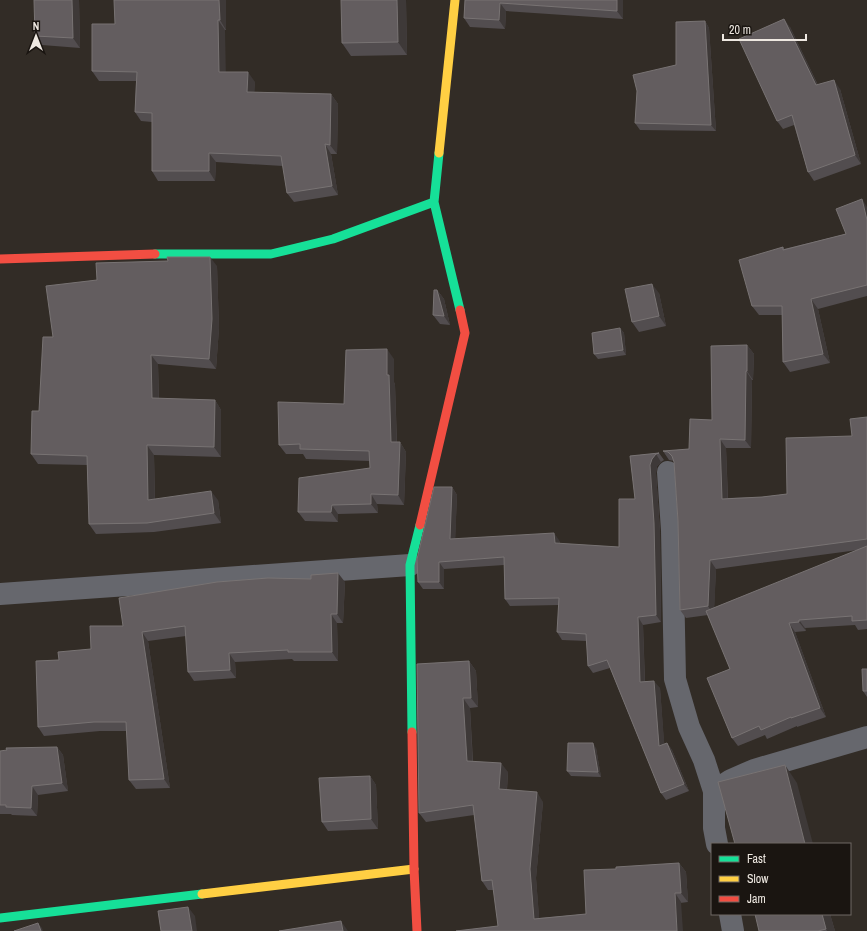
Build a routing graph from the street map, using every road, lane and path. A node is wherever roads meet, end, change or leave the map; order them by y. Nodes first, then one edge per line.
1 (455, 0) edge
2 (434, 202) junction
3 (0, 259) edge
4 (668, 472) dead end
5 (410, 565) junction
6 (0, 594) edge
7 (867, 737) edge
8 (714, 791) junction
9 (717, 843) edge
10 (414, 869) junction
11 (730, 915) edge
12 (0, 918) edge
13 (417, 931) edge
14 (733, 931) edge

1 - 2 street
2 - 3 street
2 - 5 street
4 - 8 street
5 - 6 street
5 - 10 street
7 - 8 street
8 - 9 street
10 - 12 street
10 - 13 street
11 - 14 street

